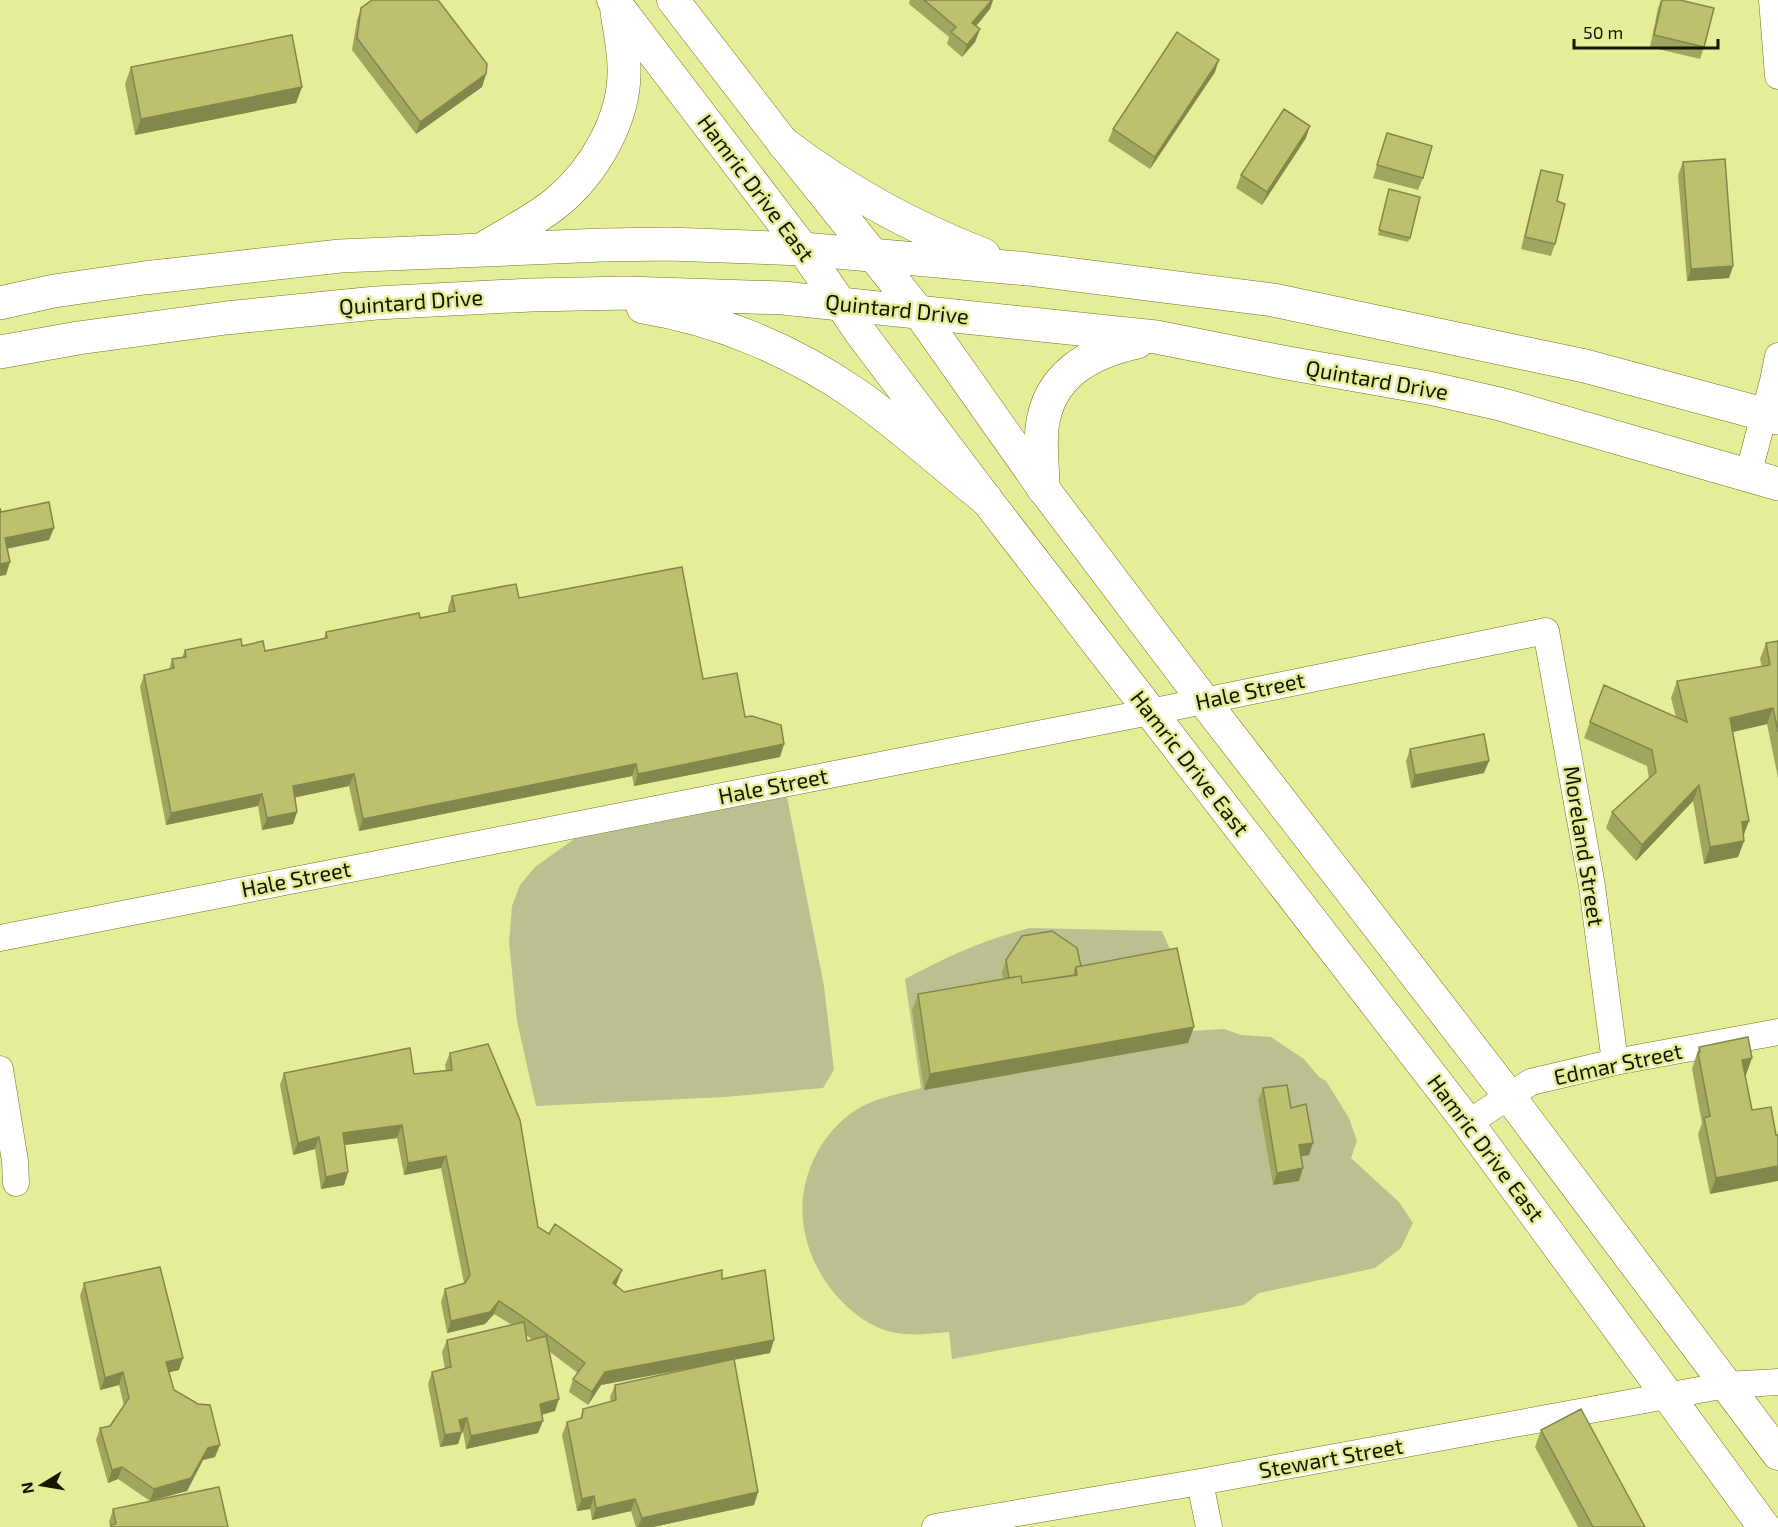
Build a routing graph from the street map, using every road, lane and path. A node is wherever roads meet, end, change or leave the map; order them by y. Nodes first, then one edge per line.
1 (673, 0) edge
2 (1772, 0) edge
3 (614, 2) edge
4 (1778, 76) edge
5 (784, 144) junction
6 (483, 249) junction
7 (803, 249) junction
8 (872, 255) junction
9 (1028, 269) junction
10 (531, 295) junction
11 (841, 302) junction
12 (0, 303) edge
13 (918, 311) junction
14 (1156, 337) junction
15 (0, 352) edge
16 (1778, 356) edge
17 (1771, 415) edge
18 (1763, 479) edge
19 (1043, 488) junction
20 (986, 499) junction
21 (1546, 631) joint
22 (1204, 701) junction
23 (1150, 712) junction
24 (0, 939) edge
25 (1778, 1032) edge
26 (1615, 1062) junction
27 (0, 1069) edge
28 (1509, 1096) junction
29 (1468, 1123) junction
30 (16, 1183) dead end
31 (1778, 1382) edge
32 (1726, 1385) junction
33 (1669, 1395) junction
34 (1778, 1454) edge
35 (1200, 1482) junction
36 (935, 1527) edge
37 (1209, 1527) edge
38 (1764, 1527) edge

1 - 5 main road
2 - 4 street
3 - 6 highway
3 - 7 main road, Hamric Drive East
5 - 8 main road
5 - 9 highway
6 - 7 highway
6 - 12 highway
7 - 8 highway
7 - 11 main road, Hamric Drive East
8 - 9 highway
8 - 13 main road
9 - 17 highway
10 - 11 highway, Quintard Drive
10 - 15 highway, Quintard Drive
10 - 20 highway
11 - 13 highway, Quintard Drive
11 - 20 main road, Hamric Drive East
13 - 14 highway, Quintard Drive
13 - 19 main road
14 - 18 highway, Quintard Drive
14 - 19 highway
16 - 17 street
17 - 18 street
19 - 22 main road
20 - 23 main road, Hamric Drive East
21 - 22 street, Hale Street
21 - 26 street, Moreland Street
22 - 23 street, Hale Street
22 - 28 main road
23 - 24 street, Hale Street
23 - 29 main road, Hamric Drive East
25 - 26 street, Edmar Street
26 - 28 street, Edmar Street
27 - 30 street
28 - 29 street, Edmar Street
28 - 32 main road
29 - 33 main road, Hamric Drive East
31 - 32 street, Stewart Street
32 - 33 street, Stewart Street
32 - 34 main road
33 - 35 street, Stewart Street
33 - 38 main road, Hamric Drive East
35 - 36 street, Stewart Street
35 - 37 street

